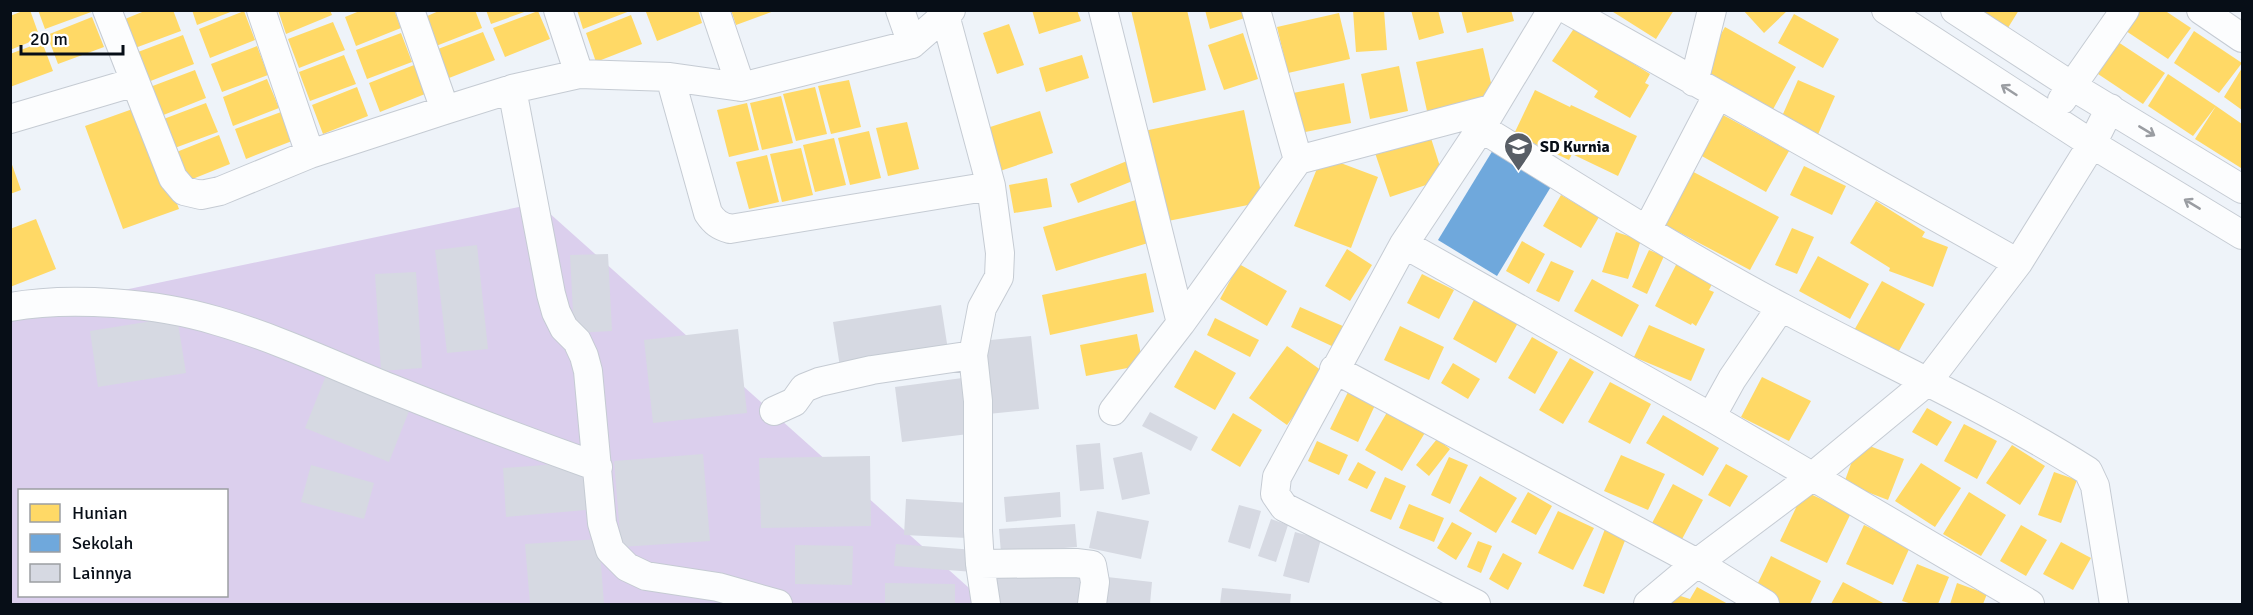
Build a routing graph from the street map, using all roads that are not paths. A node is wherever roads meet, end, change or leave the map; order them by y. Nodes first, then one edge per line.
1 (108, 10) edge
2 (261, 10) edge
3 (410, 10) edge
4 (558, 10) edge
5 (715, 10) edge
6 (900, 10) edge
7 (1103, 10) edge
8 (1552, 10) edge
9 (1568, 10) edge
10 (1712, 10) edge
11 (1886, 10) edge
12 (1955, 10) edge
13 (2126, 10) edge
14 (2201, 10) edge
15 (1265, 12) edge
16 (948, 13) edge
17 (2242, 38) edge
18 (912, 44) junction
19 (579, 74) junction
20 (670, 77) junction
21 (135, 81) junction
22 (2072, 86) junction
23 (741, 87) junction
24 (512, 89) junction
25 (1705, 89) junction
26 (2110, 108) junction
27 (445, 110) junction
28 (2050, 117) junction
29 (10, 119) edge
30 (1486, 119) junction
31 (2092, 144) junction
32 (310, 154) junction
33 (1298, 160) junction
34 (991, 186) junction
35 (2242, 189) edge
36 (1647, 230) junction
37 (2242, 235) edge
38 (1404, 244) junction
39 (2018, 263) junction
40 (10, 307) edge
41 (1781, 307) junction
42 (1181, 323) junction
43 (973, 355) junction
44 (1334, 369) junction
45 (1928, 381) junction
46 (774, 411) dead end
47 (1113, 411) dead end
48 (1711, 417) junction
49 (598, 467) junction
50 (1813, 476) junction
51 (1697, 563) junction
52 (980, 564) junction
53 (778, 604) edge
54 (986, 604) edge
55 (1092, 604) edge
56 (1476, 604) edge
57 (1648, 604) edge
58 (1765, 604) edge
59 (2030, 604) edge
60 (2115, 604) edge

1 - 21 street
2 - 32 street
3 - 27 street
4 - 19 street
5 - 23 street
6 - 18 street
7 - 42 street
8 - 30 street
9 - 25 street
10 - 25 street
28 -> 11 street
12 - 22 street
13 - 22 street
14 - 17 street
15 - 33 street
16 - 18 street
16 - 34 street
18 - 23 street
19 - 20 street
19 - 24 street
20 - 23 street
20 - 34 street
21 - 29 street
21 - 32 street
22 - 26 street
22 - 28 street
24 - 27 street
24 - 49 street
25 - 36 street
25 - 39 street
26 - 31 street
26 -> 35 street
27 - 32 street
28 - 31 street
30 - 33 street
30 - 36 street
30 - 38 street
37 -> 31 street
31 - 39 street
33 - 42 street
34 - 43 street
36 - 41 street
38 - 44 street
38 - 48 street
39 - 45 street
40 - 49 street
41 - 45 street
41 - 48 street
42 - 47 street
43 - 46 street
43 - 52 street
44 - 51 street
44 - 56 street
45 - 50 street
45 - 60 street
48 - 50 street
49 - 53 street
50 - 51 street
50 - 59 street
51 - 57 street
51 - 58 street
52 - 54 street
52 - 55 street

